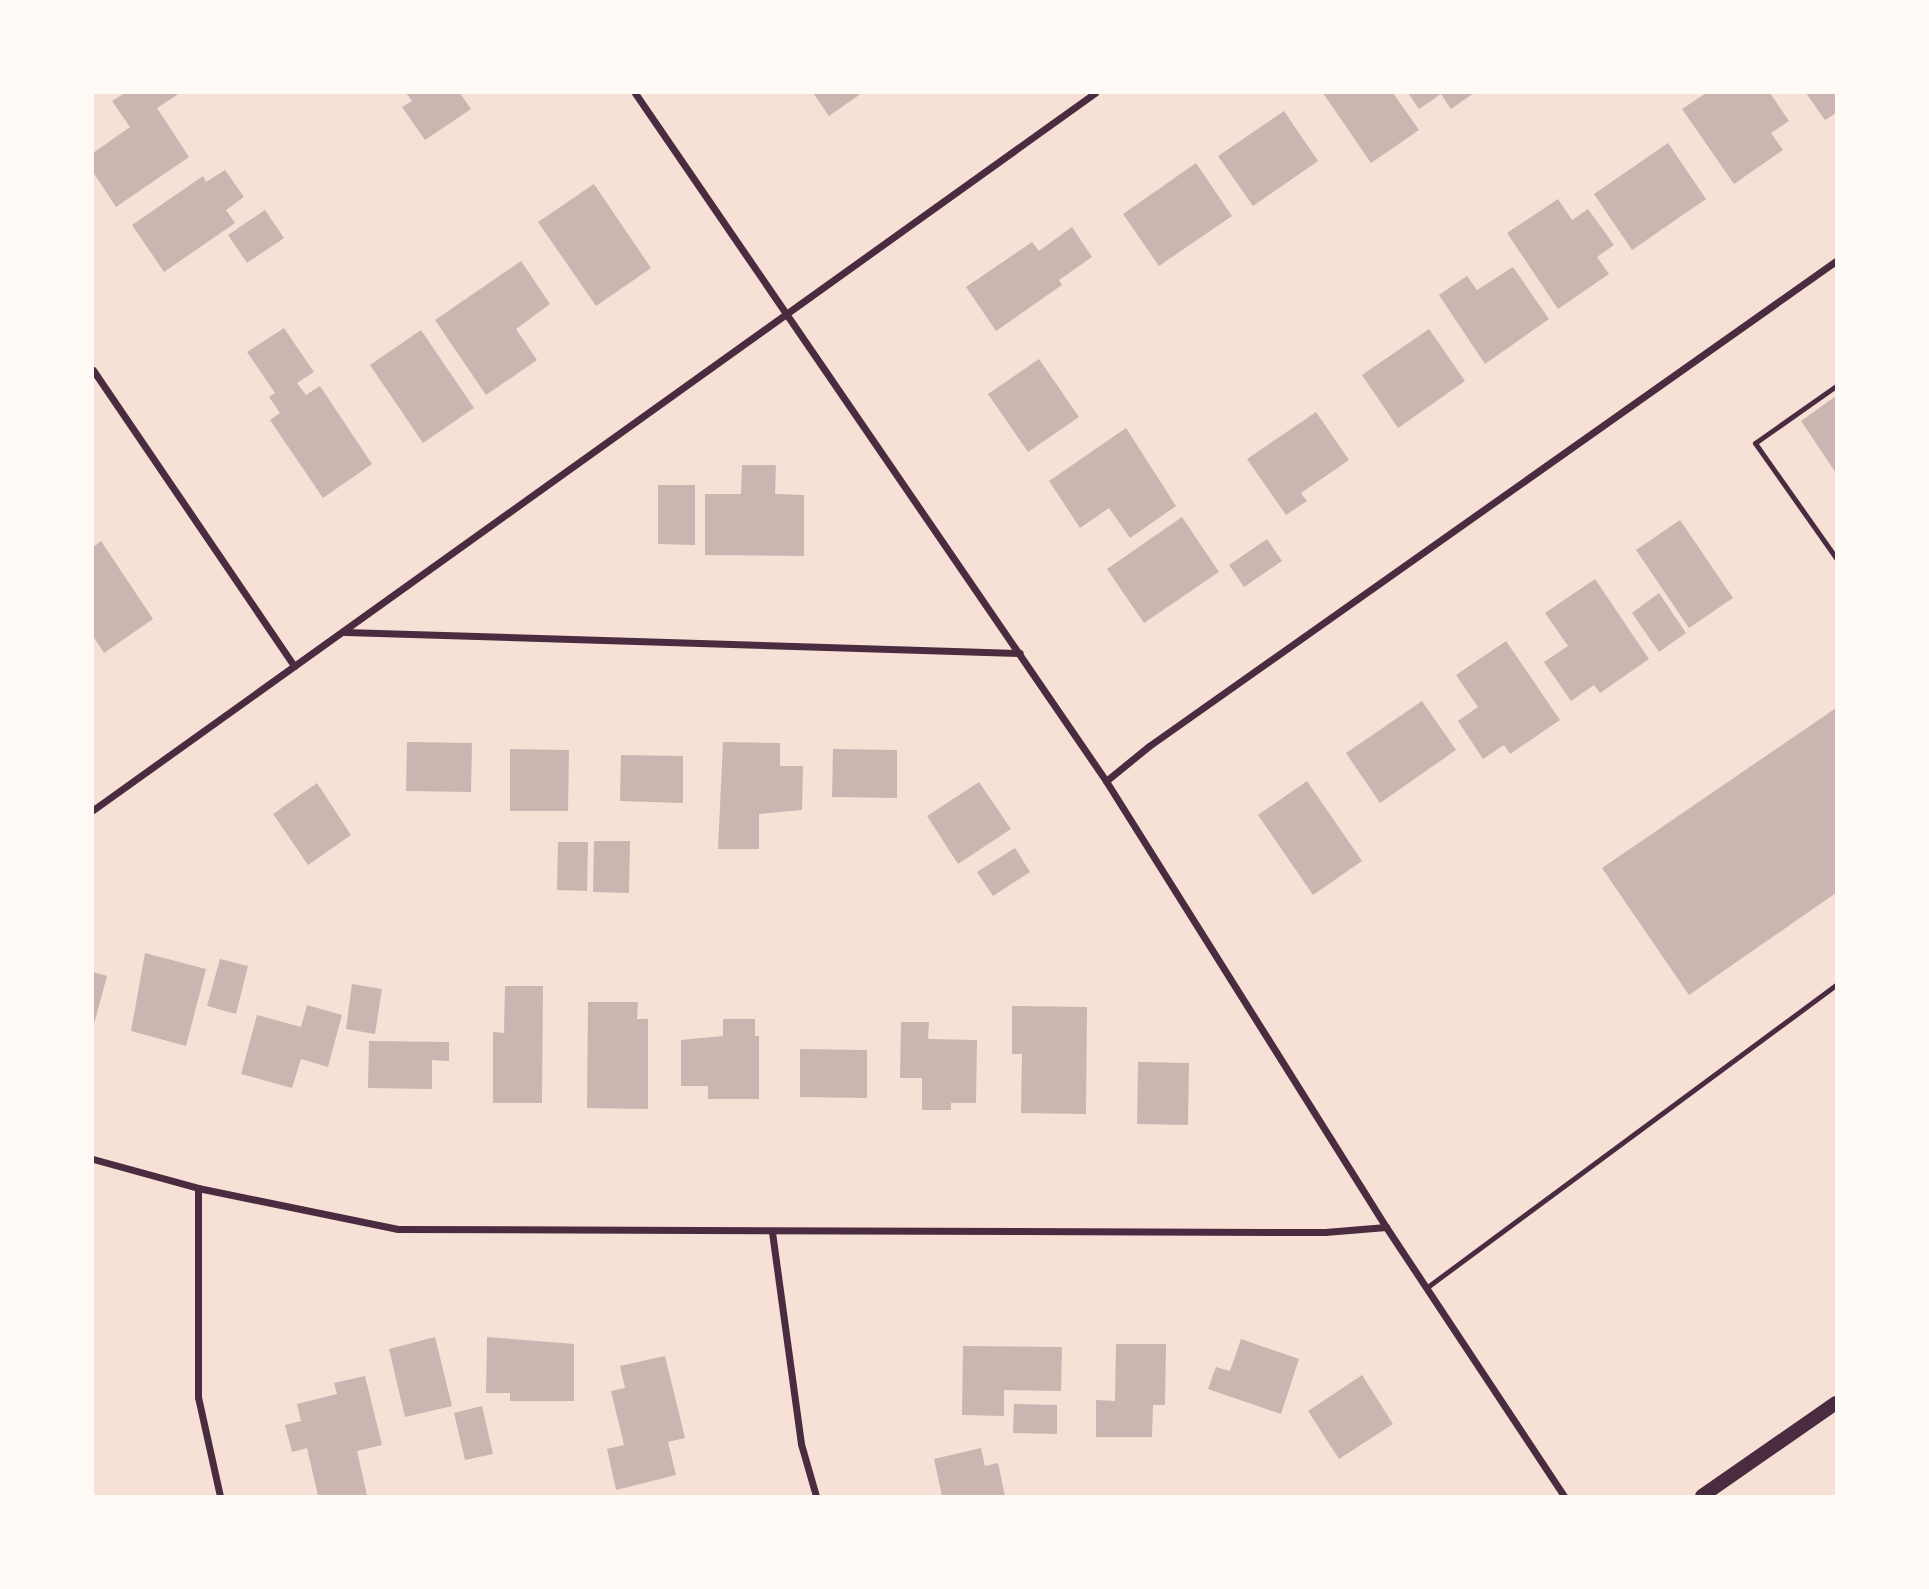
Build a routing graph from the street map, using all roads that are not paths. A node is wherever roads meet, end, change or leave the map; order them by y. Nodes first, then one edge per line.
1 (635, 93) edge
2 (1095, 93) edge
3 (1836, 261) edge
4 (784, 315) junction
5 (93, 370) edge
6 (1836, 386) edge
7 (1836, 558) edge
8 (344, 632) junction
9 (1020, 653) junction
10 (294, 666) junction
11 (1106, 781) junction
12 (93, 810) edge
13 (1836, 985) edge
14 (93, 1159) edge
15 (198, 1188) junction
16 (1385, 1227) junction
17 (772, 1232) junction
18 (1426, 1288) junction
19 (1836, 1403) edge
20 (220, 1496) edge
21 (816, 1496) edge
22 (1564, 1496) edge
23 (1702, 1496) edge

1 - 4 street
2 - 4 street
3 - 11 street
4 - 8 street
4 - 9 street
5 - 10 street
6 - 7 lane
8 - 9 street
8 - 10 street
9 - 11 street
10 - 12 street
11 - 16 street
13 - 18 lane
14 - 15 street
15 - 17 street
15 - 20 street
16 - 17 street
16 - 18 street
17 - 21 street
18 - 22 street
19 - 23 main road

